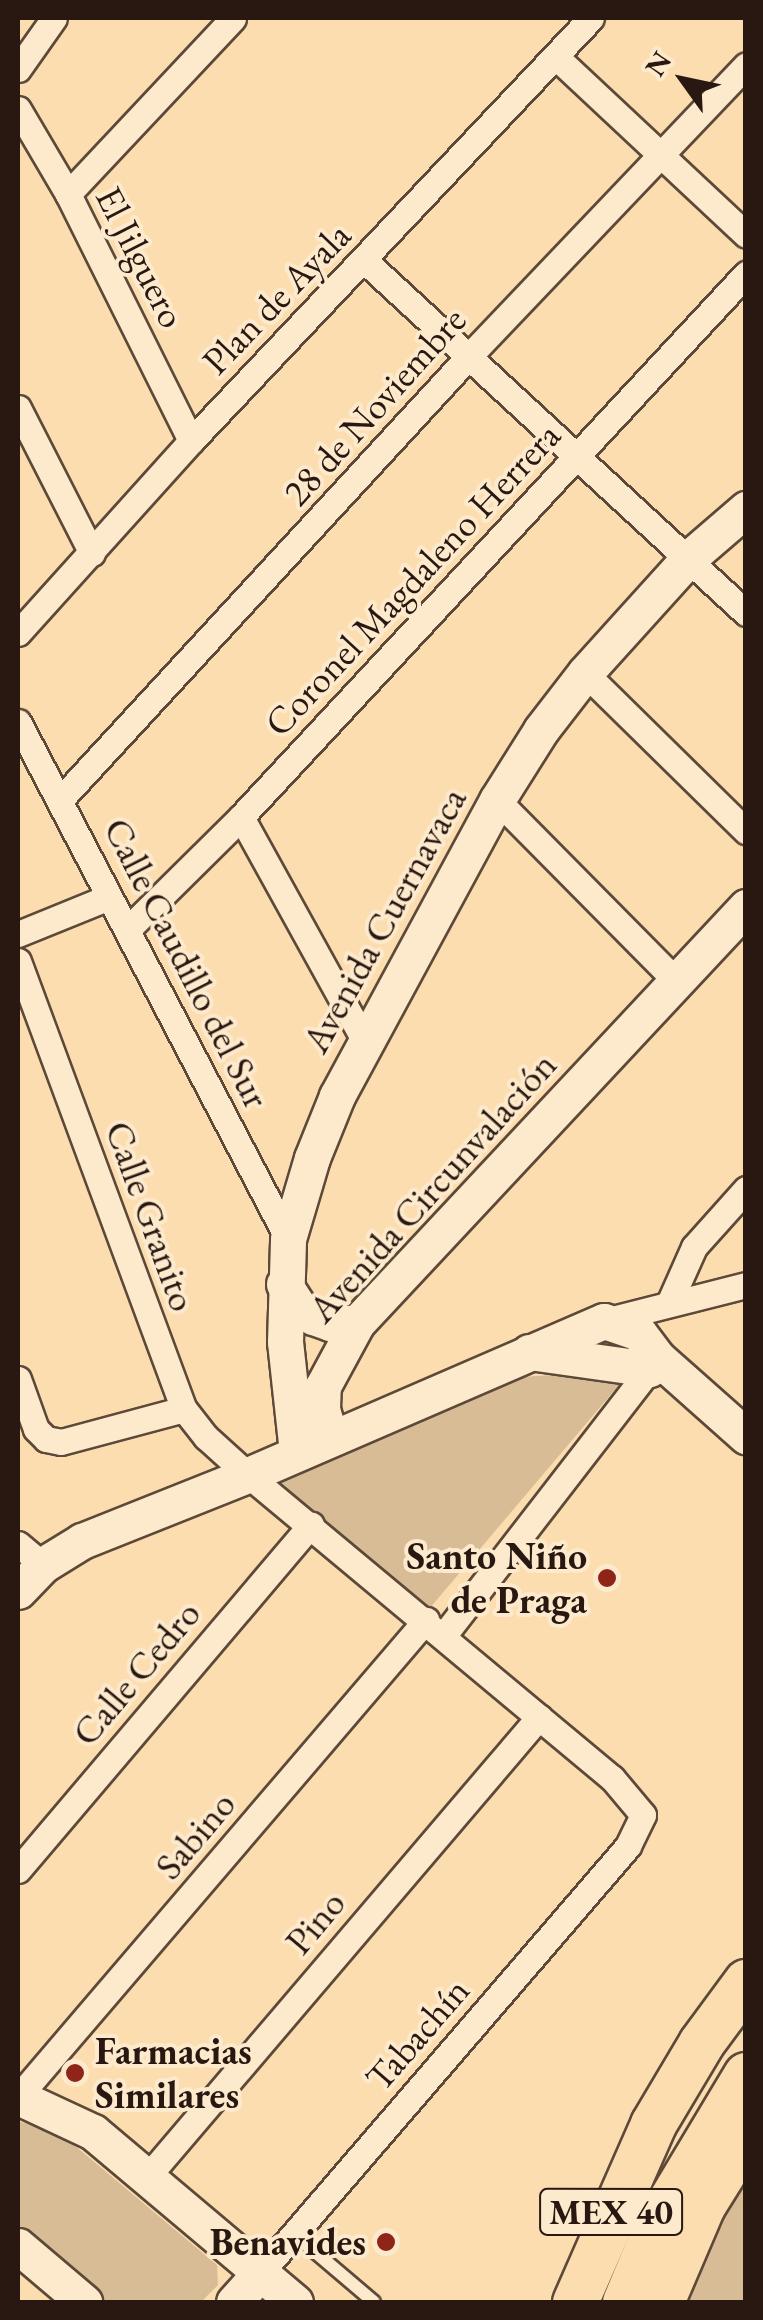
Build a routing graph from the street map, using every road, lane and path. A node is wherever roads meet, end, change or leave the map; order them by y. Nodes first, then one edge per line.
1 (54, 18) edge
2 (233, 18) edge
3 (591, 18) edge
4 (556, 56) junction
5 (746, 65) edge
6 (18, 69) edge
7 (18, 110) edge
8 (660, 157) junction
9 (68, 194) junction
10 (746, 235) edge
11 (365, 261) junction
12 (746, 274) edge
13 (470, 355) junction
14 (18, 408) edge
15 (191, 441) junction
16 (578, 457) junction
17 (746, 510) edge
18 (92, 553) junction
19 (688, 559) junction
20 (746, 613) edge
21 (18, 633) edge
22 (584, 673) junction
23 (18, 722) edge
24 (60, 800) junction
25 (497, 800) junction
26 (241, 817) junction
27 (746, 831) edge
28 (110, 897) junction
29 (746, 907) edge
30 (128, 930) junction
31 (18, 934) edge
32 (18, 962) edge
33 (678, 982) junction
34 (364, 1042) junction
35 (746, 1188) edge
36 (288, 1239) junction
37 (284, 1284) junction
38 (746, 1285) edge
39 (670, 1302) junction
40 (604, 1321) junction
41 (357, 1323) junction
42 (528, 1352) junction
43 (654, 1364) junction
44 (18, 1379) edge
45 (184, 1409) junction
46 (746, 1436) edge
47 (330, 1437) junction
48 (298, 1452) junction
49 (248, 1475) junction
50 (311, 1525) junction
51 (30, 1554) edge
52 (18, 1591) edge
53 (435, 1627) junction
54 (538, 1718) junction
55 (628, 1846) joint
56 (18, 1870) edge
57 (746, 1982) edge
58 (746, 2075) edge
59 (18, 2097) edge
60 (746, 2135) edge
61 (148, 2176) junction
62 (294, 2234) junction
63 (21, 2255) edge
64 (262, 2271) junction
65 (370, 2301) edge
66 (84, 2302) edge
67 (234, 2302) edge
68 (295, 2302) edge
69 (575, 2302) edge
70 (625, 2302) edge
71 (661, 2302) edge

1 - 6 street
2 - 9 street
3 - 4 street, Plan de Ayala
4 - 8 street
4 - 11 street, Plan de Ayala
5 - 8 street, 28 de Noviembre
7 - 9 street, El Jilguero
8 - 10 street
8 - 13 street, 28 de Noviembre
9 - 15 street, El Jilguero
11 - 13 street
11 - 15 street, Plan de Ayala
12 - 16 street, Coronel Magdaleno Herrera
13 - 16 street
13 - 24 street, 28 de Noviembre
14 - 18 street
15 - 18 street, Plan de Ayala
16 - 19 street
16 - 26 street, Coronel Magdaleno Herrera
17 - 19 street, Avenida Cuernavaca
18 - 21 street, Plan de Ayala
19 - 20 street
19 - 22 street, Avenida Cuernavaca
22 - 25 street, Avenida Cuernavaca
22 - 27 street
23 - 24 street, Calle Caudillo del Sur
24 - 28 street, Calle Caudillo del Sur
25 - 33 street
25 - 34 street, Avenida Cuernavaca
26 - 30 street, Coronel Magdaleno Herrera
26 - 34 street
28 - 30 street, Calle Caudillo del Sur
28 - 31 street
29 - 33 street, Avenida Circunvalación
30 - 36 street, Calle Caudillo del Sur
32 - 45 street, Calle Granito
33 - 41 street, Avenida Circunvalación
34 - 36 street, Avenida Cuernavaca
35 - 39 street
36 - 37 street, Avenida Cuernavaca
37 - 41 street
37 - 48 street, Avenida Cuernavaca
38 - 39 street
39 - 40 street
40 - 42 street
40 - 43 street
41 - 47 street, Avenida Circunvalación
42 - 43 street
42 - 47 street
43 - 46 street
43 - 53 street, Sabino
44 - 45 street
45 - 49 street, Calle Granito
47 - 48 street
48 - 49 street
49 - 50 street, Calle Granito
49 - 51 street
50 - 53 street, Calle Granito
50 - 56 street, Calle Cedro
51 - 52 street
53 - 54 street, Calle Granito
53 - 59 street, Sabino
54 - 55 street, Calle Granito
54 - 61 street, Pino
55 - 62 street, Tabachín
57 - 69 highway, MEX 40
58 - 70 highway, MEX 40
59 - 61 street
60 - 71 highway
61 - 64 street
62 - 64 street, Tabachín
62 - 65 lane
63 - 66 street
64 - 67 street
64 - 68 street

